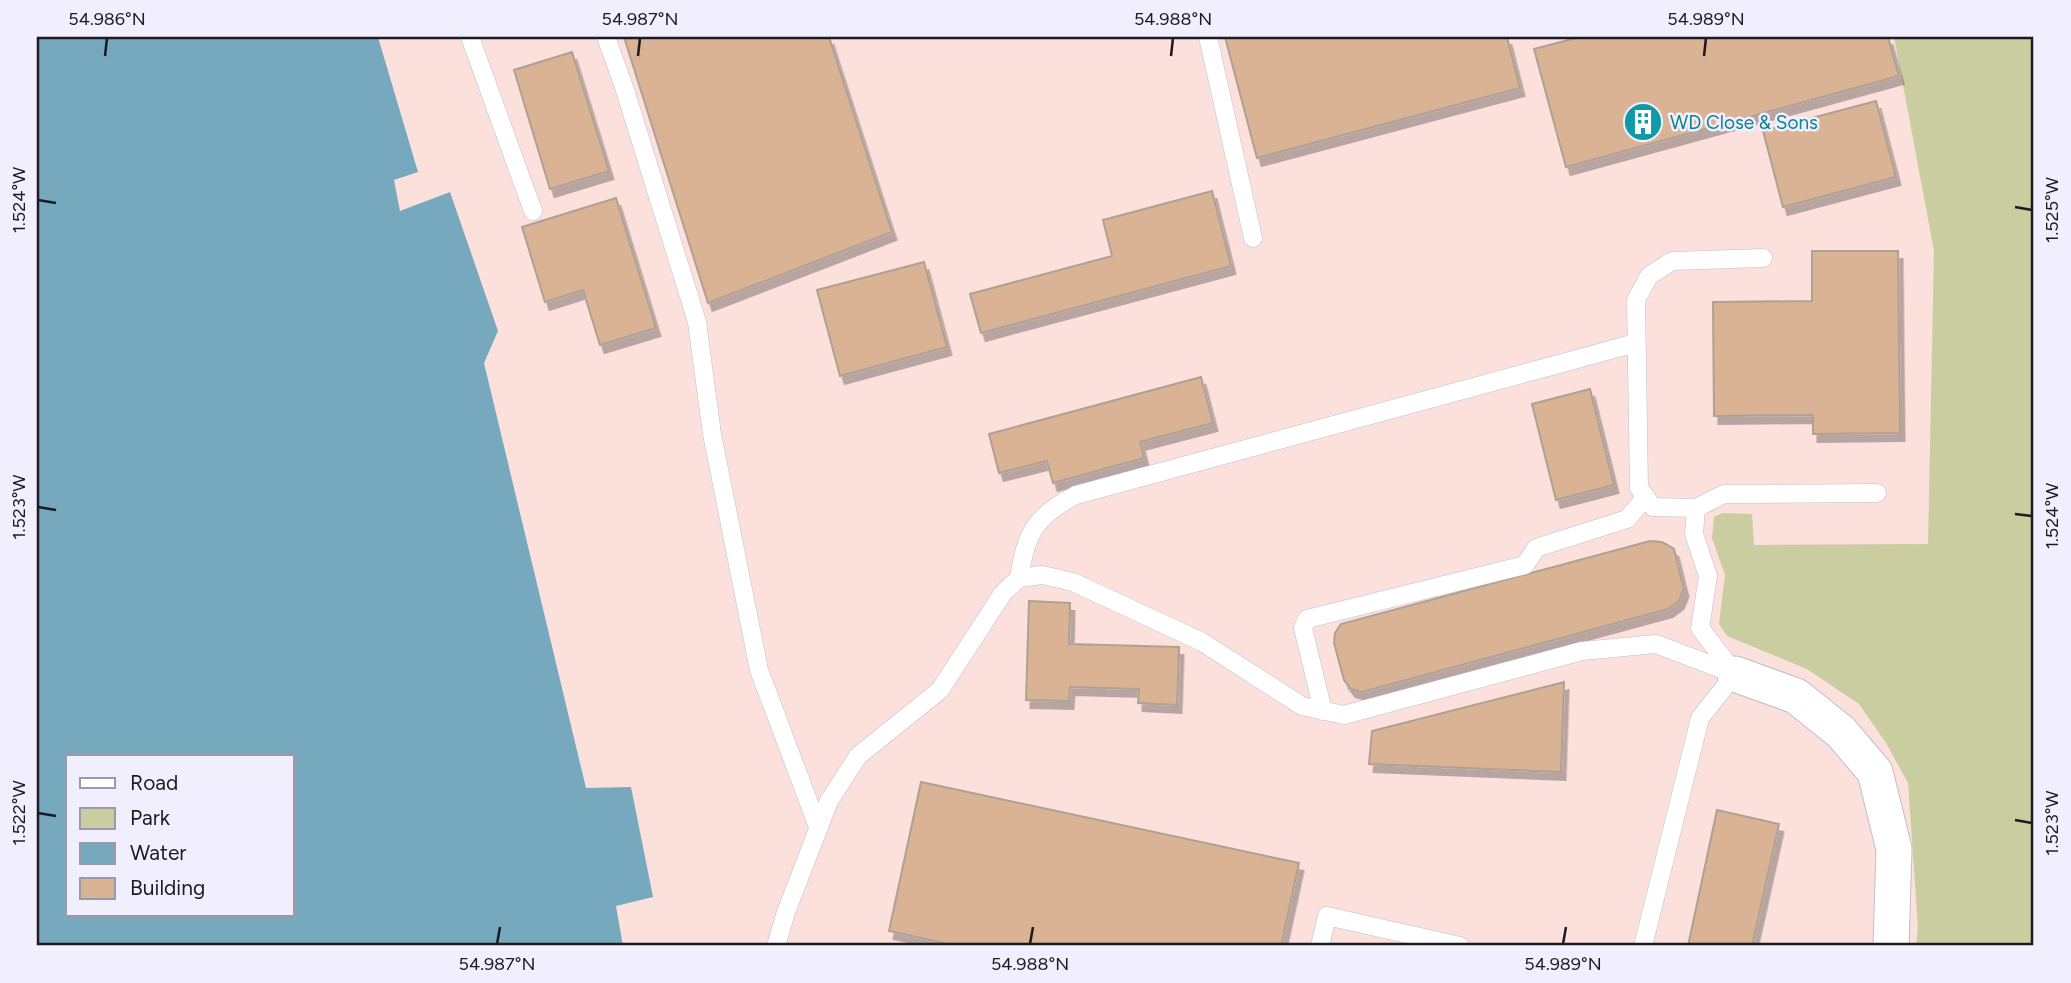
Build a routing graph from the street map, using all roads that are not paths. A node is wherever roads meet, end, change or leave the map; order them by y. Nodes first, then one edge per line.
1 (470, 37) edge
2 (606, 37) edge
3 (1208, 37) edge
4 (533, 211) dead end
5 (1253, 238) dead end
6 (1763, 258) dead end
7 (1636, 343) junction
8 (1877, 493) dead end
9 (1646, 497) junction
10 (1696, 508) junction
11 (1019, 578) junction
12 (1735, 674) junction
13 (1323, 711) junction
14 (818, 827) junction
15 (776, 946) edge
16 (1320, 946) edge
17 (1460, 946) edge
18 (1643, 946) edge
19 (1891, 946) edge

1 - 4 lane
2 - 14 lane
3 - 5 lane
6 - 7 lane
7 - 9 lane
7 - 11 lane
8 - 10 lane
9 - 10 lane
9 - 13 lane
10 - 12 lane
11 - 13 lane
11 - 14 lane
12 - 13 lane
12 - 18 lane
12 - 19 street
14 - 15 lane
16 - 17 lane

